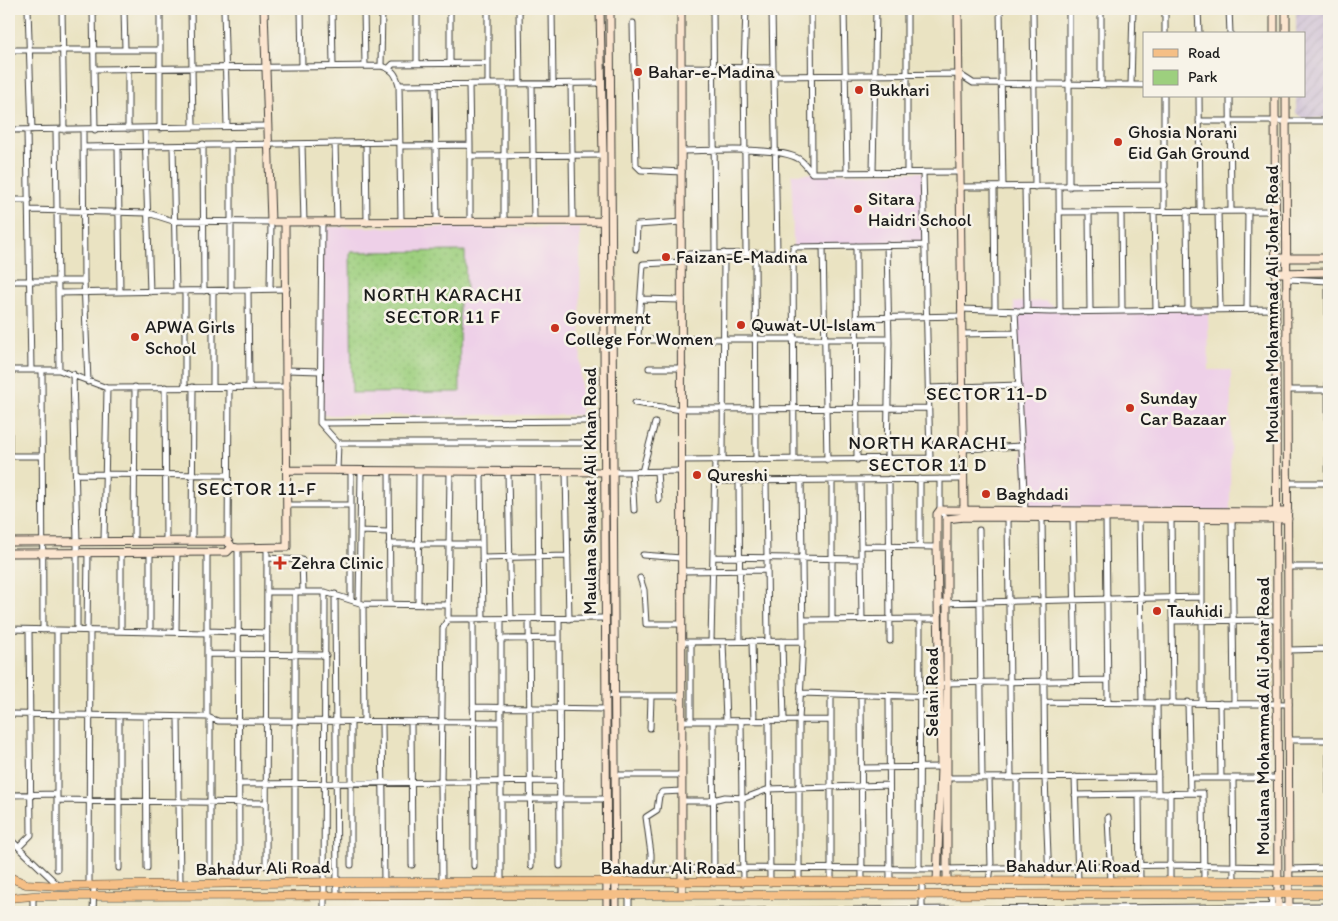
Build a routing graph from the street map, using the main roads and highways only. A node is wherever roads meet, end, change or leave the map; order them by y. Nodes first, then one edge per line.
1 (9, 877) edge
2 (1329, 882) edge
3 (1329, 894) edge
4 (9, 898) edge

1 - 2 main road, Bahadur Ali Road
3 - 4 main road, Bahadur Ali Road

